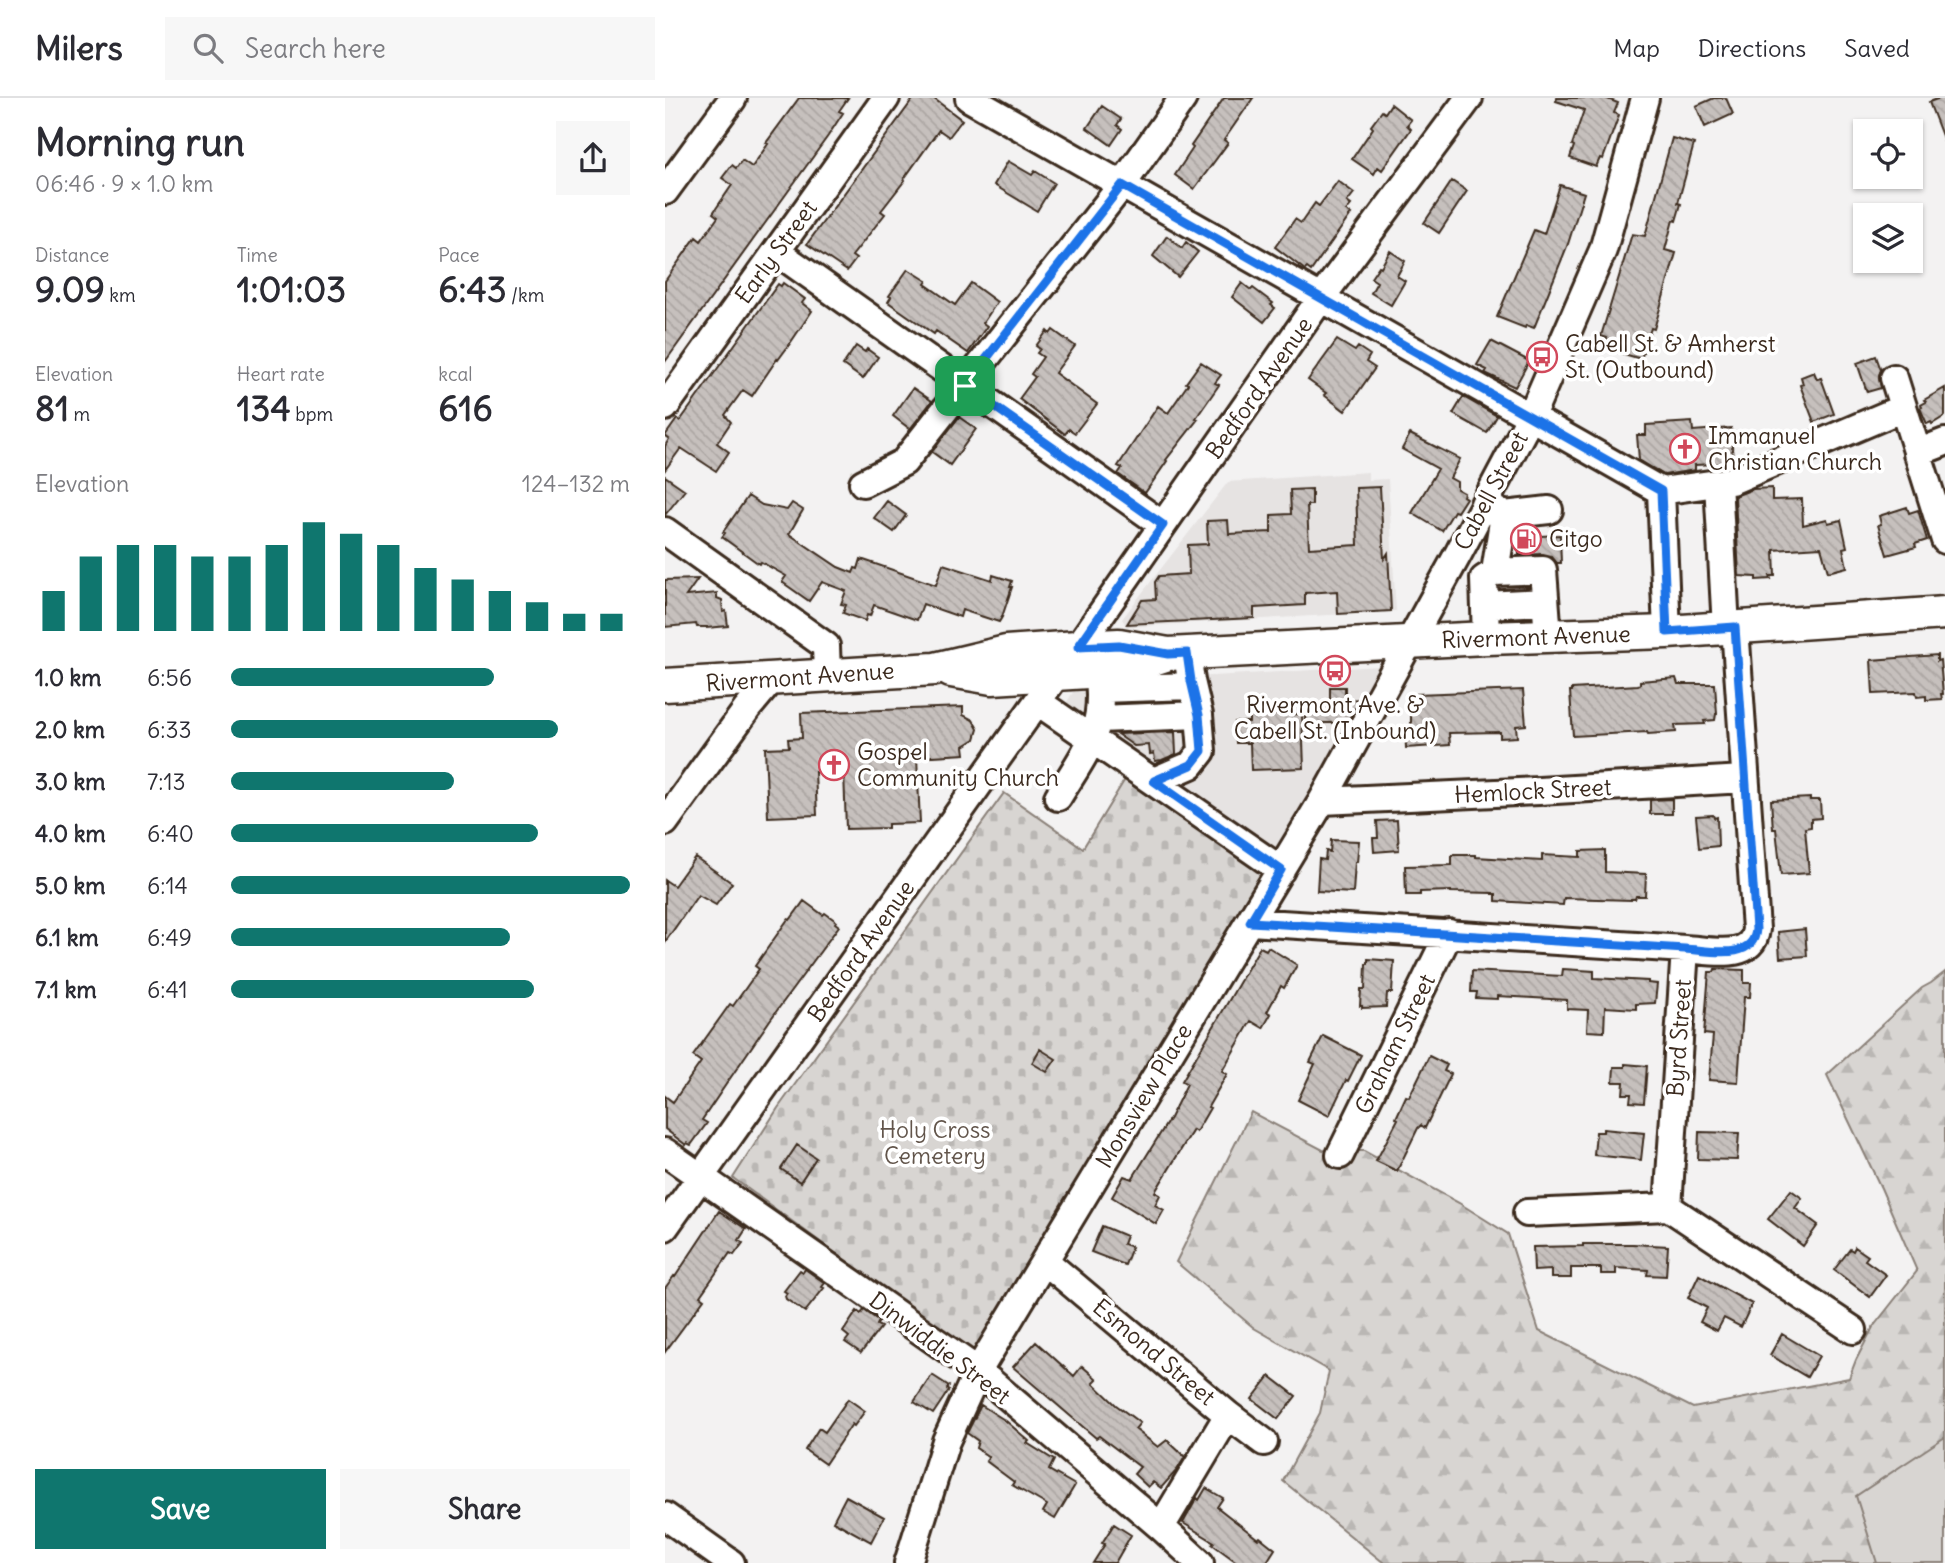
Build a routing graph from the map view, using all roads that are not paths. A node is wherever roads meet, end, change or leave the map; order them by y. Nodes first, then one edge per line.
1 (733, 98) edge
2 (886, 98) edge
3 (969, 98) edge
4 (1183, 98) edge
5 (1469, 98) edge
6 (1645, 98) edge
7 (1122, 185) junction
8 (665, 191) edge
9 (777, 251) junction
10 (1321, 298) junction
11 (1893, 378) dead end
12 (965, 386) junction
13 (665, 407) edge
14 (1903, 408) junction
15 (1531, 416) junction
16 (1945, 442) edge
17 (1917, 453) junction
18 (863, 483) dead end
19 (1718, 483) junction
20 (1661, 491) junction
21 (1494, 509) junction
22 (1549, 510) dead end
23 (1163, 525) junction
24 (665, 531) edge
25 (1945, 540) edge
26 (1457, 556) junction
27 (1490, 576) junction
28 (1545, 602) junction
29 (1485, 605) junction
30 (1945, 612) edge
31 (1731, 627) junction
32 (1667, 632) junction
33 (1548, 637) junction
34 (1486, 638) junction
35 (1411, 642) junction
36 (1078, 647) junction
37 (1177, 654) junction
38 (947, 670) junction
39 (827, 674) junction
40 (1057, 674) junction
41 (773, 678) junction
42 (1099, 680) junction
43 (665, 685) edge
44 (1192, 686) junction
45 (1038, 702) junction
46 (1199, 715) junction
47 (1096, 729) junction
48 (1744, 779) junction
49 (1154, 781) junction
50 (1058, 797) dead end
51 (1322, 802) junction
52 (665, 822) edge
53 (1281, 870) junction
54 (1250, 922) junction
55 (1449, 933) junction
56 (1685, 949) junction
57 (665, 1152) edge
58 (1340, 1155) dead end
59 (701, 1176) junction
60 (1668, 1207) junction
61 (1527, 1213) dead end
62 (665, 1227) edge
63 (1045, 1261) junction
64 (1853, 1331) dead end
65 (978, 1371) junction
66 (1228, 1415) junction
67 (1264, 1442) dead end
68 (665, 1516) edge
69 (1161, 1527) junction
70 (731, 1563) edge
71 (908, 1563) edge
72 (1200, 1563) edge

1 - 8 street
2 - 9 street, Early Street
3 - 7 street
4 - 7 street
5 - 10 street, Bedford Avenue
6 - 15 street, Cabell Street
7 - 10 street
7 - 12 street
9 - 12 street
9 - 13 street, Early Street
10 - 15 street
10 - 23 street, Bedford Avenue
11 - 14 street
12 - 18 street
12 - 23 street
14 - 17 street
14 - 19 street
15 - 20 street
15 - 21 street, Cabell Street
16 - 17 street
17 - 25 street
19 - 20 street
19 - 31 street, Byrd Street
20 - 32 street
21 - 22 street
21 - 26 street, Cabell Street
21 - 27 street
23 - 36 street, Bedford Avenue
24 - 39 street
26 - 27 street
26 - 35 street, Cabell Street
27 - 28 street
27 - 29 street
28 - 29 street
28 - 33 street
29 - 34 street
30 - 31 main road, Rivermont Avenue
31 - 32 main road, Rivermont Avenue
31 - 48 street, Byrd Street
32 - 33 main road, Rivermont Avenue
33 - 34 main road, Rivermont Avenue
34 - 35 main road, Rivermont Avenue
35 - 37 main road, Rivermont Avenue
35 - 51 street, Monsview Place
36 - 37 main road, Rivermont Avenue
36 - 38 main road, Rivermont Avenue
37 - 42 main road, Rivermont Avenue
37 - 44 street
38 - 39 main road, Rivermont Avenue
38 - 40 main road, Rivermont Avenue
39 - 41 main road, Rivermont Avenue
40 - 42 main road, Rivermont Avenue
40 - 45 street, Bedford Avenue
41 - 43 main road, Rivermont Avenue
41 - 52 street
42 - 44 street
42 - 47 street
44 - 46 street
45 - 47 street
45 - 59 street, Bedford Avenue
46 - 47 street
46 - 49 street
47 - 49 street
47 - 50 street
48 - 51 street, Hemlock Street
48 - 56 street, Byrd Street
49 - 53 street
51 - 53 street, Monsview Place
53 - 54 street, Monsview Place
54 - 55 street
54 - 63 street, Monsview Place
55 - 56 street
55 - 58 street, Graham Street
56 - 60 street, Byrd Street
57 - 59 street, Dinwiddie Street
59 - 62 street, Bedford Avenue
59 - 65 street, Dinwiddie Street
60 - 61 street
60 - 64 street
63 - 65 street, Monsview Place
63 - 66 street, Esmond Street
65 - 69 street, Dinwiddie Street
65 - 71 street, Monsview Place
66 - 67 street, Esmond Street
66 - 69 street
68 - 70 street
69 - 72 street, Dinwiddie Street

